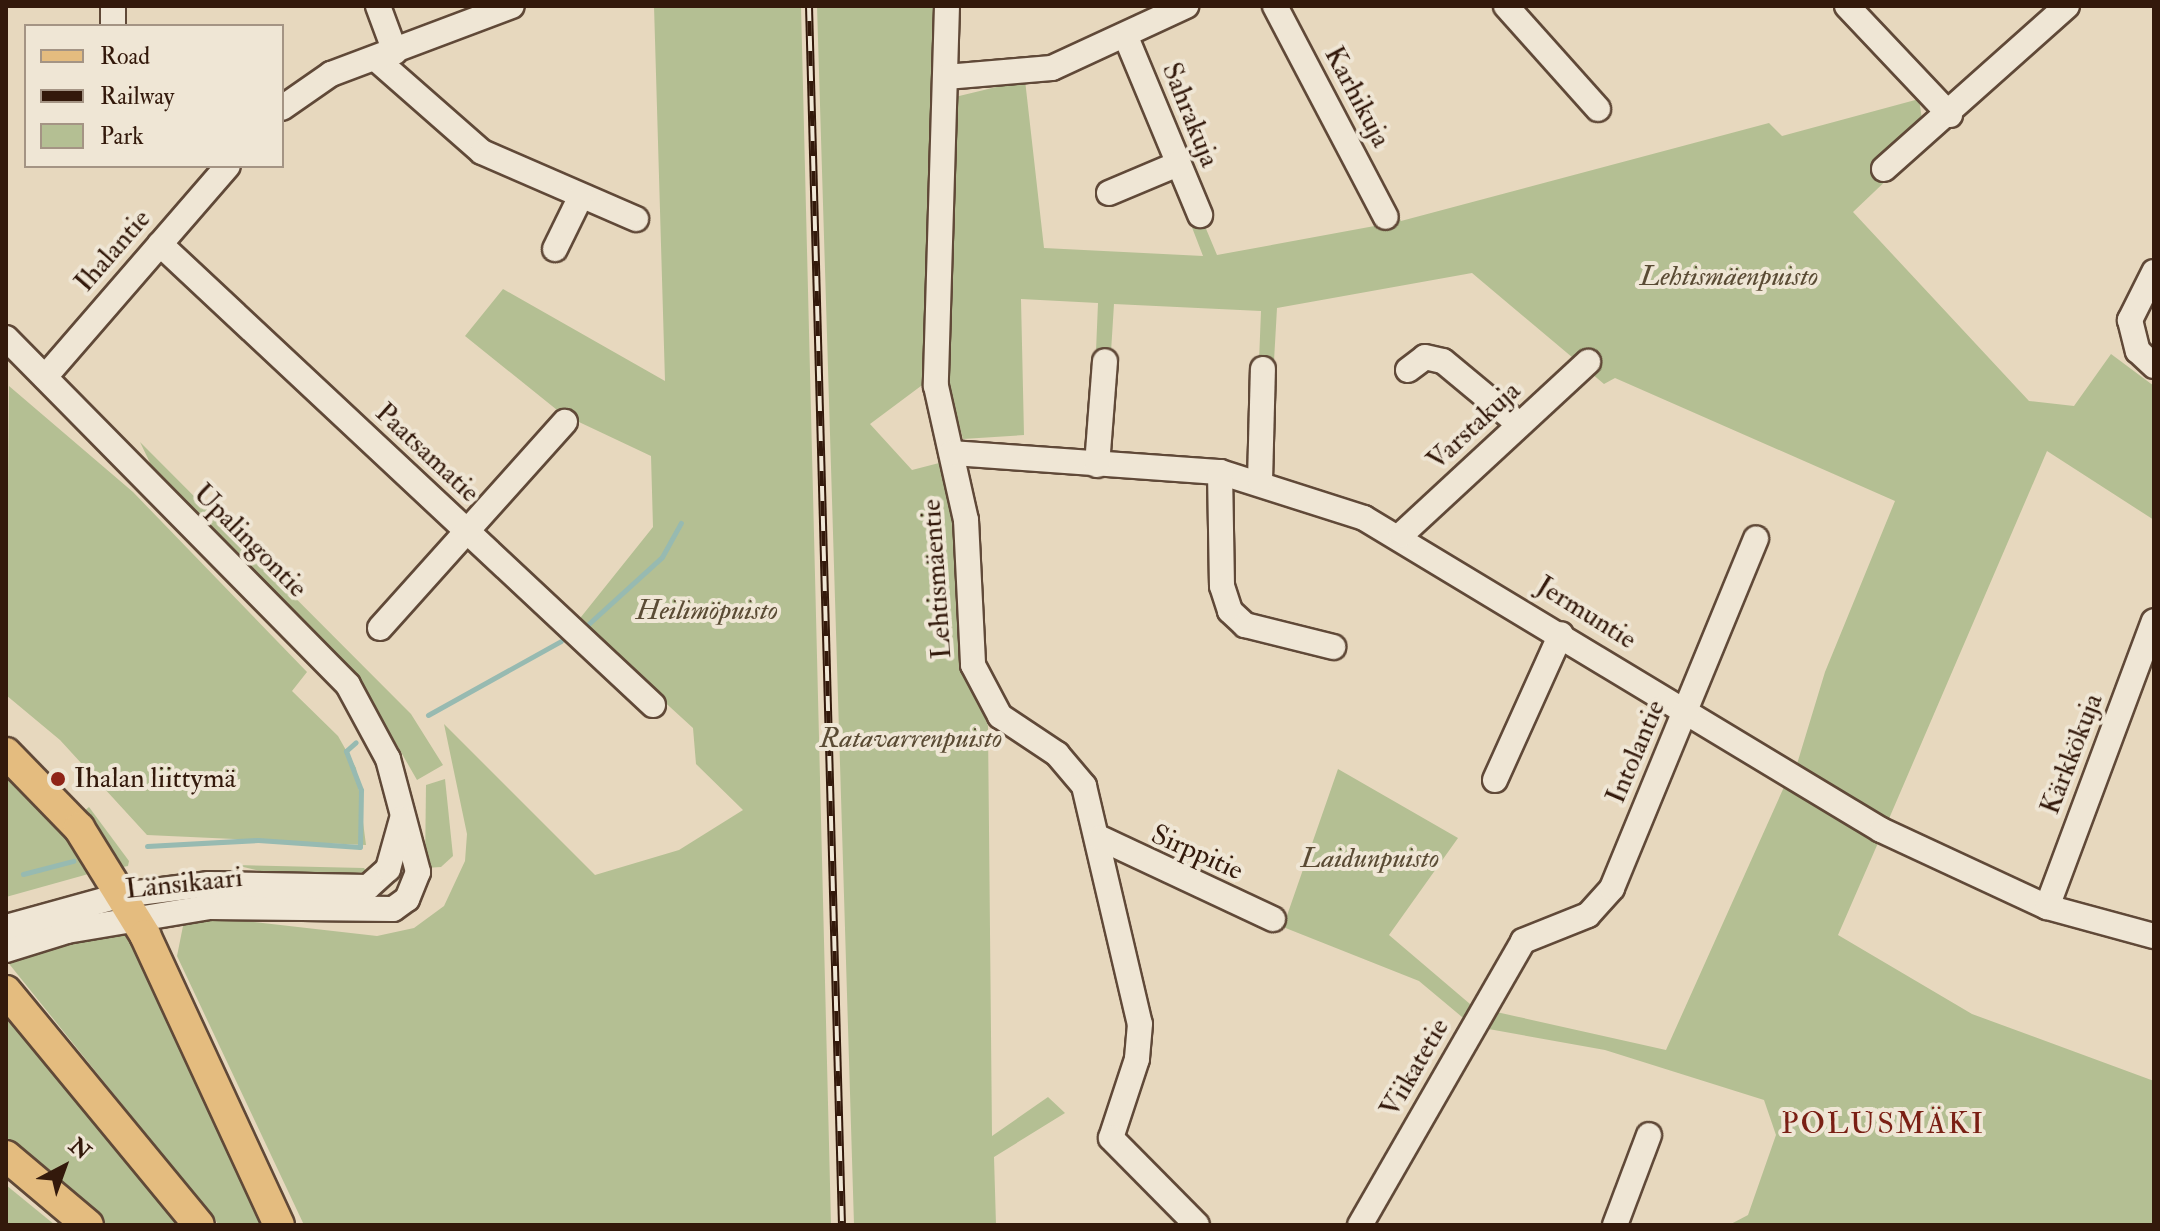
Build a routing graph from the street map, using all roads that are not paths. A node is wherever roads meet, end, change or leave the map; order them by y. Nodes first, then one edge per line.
1 (378, 6) edge
2 (512, 6) edge
3 (947, 6) edge
4 (1275, 6) edge
5 (1506, 6) edge
6 (1847, 6) edge
7 (2067, 6) edge
8 (1176, 8) edge
9 (1126, 37) junction
10 (385, 56) junction
11 (946, 77) junction
12 (284, 107) edge
13 (1598, 109) dead end
14 (1950, 115) junction
15 (1178, 164) junction
16 (226, 168) edge
17 (1884, 169) dead end
18 (1109, 193) dead end
19 (581, 196) junction
20 (1200, 215) dead end
21 (1386, 217) dead end
22 (636, 219) dead end
23 (160, 244) junction
24 (555, 249) dead end
25 (2154, 272) edge
26 (6, 338) edge
27 (1105, 361) dead end
28 (1588, 362) dead end
29 (2154, 366) edge
30 (1263, 369) dead end
31 (1408, 370) dead end
32 (45, 377) junction
33 (565, 422) dead end
34 (1519, 424) junction
35 (952, 453) junction
36 (1097, 465) junction
37 (1220, 472) junction
38 (1260, 481) junction
39 (469, 534) junction
40 (1401, 535) junction
41 (1756, 539) dead end
42 (2154, 621) edge
43 (380, 628) dead end
44 (1561, 634) junction
45 (1333, 647) dead end
46 (653, 705) dead end
47 (1686, 710) junction
48 (6, 753) edge
49 (1495, 780) dead end
50 (402, 817) junction
51 (1100, 838) junction
52 (128, 907) junction
53 (2047, 907) junction
54 (372, 913) joint
55 (1273, 919) dead end
56 (6, 927) edge
57 (2154, 936) edge
58 (1523, 941) joint
59 (6, 950) edge
60 (10, 995) edge
61 (1649, 1135) dead end
62 (6, 1156) edge
63 (88, 1225) edge
64 (199, 1225) edge
65 (279, 1225) edge
66 (1197, 1225) edge
67 (1360, 1225) edge
68 (1615, 1225) edge

1 - 10 street
2 - 10 street
3 - 11 street, Lehtismäentie
4 - 21 street, Karhikuja
5 - 13 street
6 - 14 street
7 - 14 street
8 - 9 street
9 - 11 street
9 - 15 street, Sahrakuja
10 - 12 street
10 - 19 street
11 - 35 street, Lehtismäentie
14 - 17 street
15 - 18 street
15 - 20 street, Sahrakuja
16 - 23 street, Ihalantie
19 - 22 street
19 - 24 street
23 - 32 street, Ihalantie
23 - 39 street, Paatsamatie
25 - 29 street
26 - 32 street, Upalingontie
27 - 36 street
28 - 34 street, Varstakuja
30 - 38 street
31 - 34 street
32 - 50 street, Upalingontie
33 - 39 street
34 - 40 street, Varstakuja
35 - 36 street, Jermuntie
35 - 51 street, Lehtismäentie
36 - 37 street, Jermuntie
37 - 38 street, Jermuntie
37 - 45 street
38 - 40 street, Jermuntie
39 - 43 street
39 - 46 street, Paatsamatie
40 - 44 street, Jermuntie
41 - 47 street, Intolantie
42 - 53 street, Kärkkökuja
44 - 47 street, Jermuntie
44 - 49 street
47 - 53 street, Jermuntie
47 - 58 street, Intolantie
48 - 52 main road
50 - 52 street, Länsikaari
50 - 54 street, Upalingontie
51 - 55 street, Sirppitie
51 - 66 street, Lehtismäentie
52 - 54 street, Länsikaari
52 - 56 street, Länsikaari
52 - 59 street, Länsikaari
52 - 65 main road
53 - 57 street, Jermuntie
58 - 67 street, Viikatetie
60 - 64 main road
61 - 68 street
62 - 63 main road

